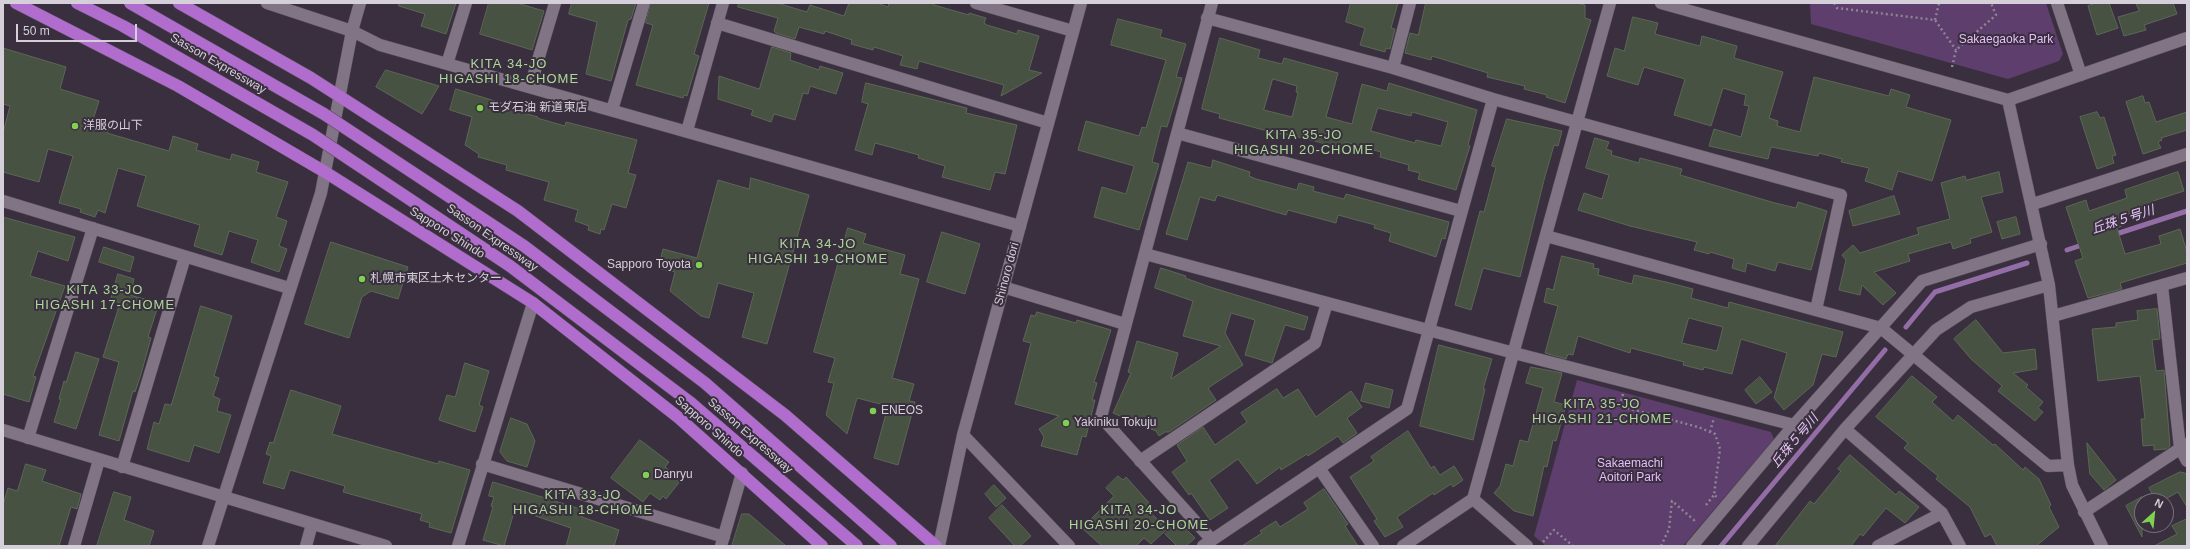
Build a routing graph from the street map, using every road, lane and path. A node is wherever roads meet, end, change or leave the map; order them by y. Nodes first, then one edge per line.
1 (16, 3) edge
2 (77, 3) edge
3 (130, 3) edge
4 (179, 3) edge
5 (267, 3) edge
6 (360, 3) edge
7 (466, 3) edge
8 (556, 3) edge
9 (644, 3) edge
10 (723, 3) edge
11 (976, 3) edge
12 (1080, 3) edge
13 (1212, 3) edge
14 (1410, 3) edge
15 (1610, 3) edge
16 (1661, 3) edge
17 (1834, 3) edge
18 (1939, 3) edge
19 (1991, 3) edge
20 (2057, 3) edge
21 (1208, 18) junction
22 (1935, 20) junction
23 (717, 23) junction
24 (352, 31) junction
25 (1073, 31) junction
26 (2187, 38) edge
27 (1956, 50) junction
28 (448, 64) junction
29 (1952, 67) dead end
30 (1393, 68) junction
31 (2081, 75) junction
32 (530, 87) junction
33 (340, 96) junction
34 (1493, 99) junction
35 (2008, 100) junction
36 (612, 110) junction
37 (1048, 123) junction
38 (1577, 123) junction
39 (687, 131) junction
40 (1177, 134) junction
41 (2187, 154) edge
42 (325, 172) junction
43 (3, 201) edge
44 (2033, 204) junction
45 (1462, 211) junction
46 (1020, 226) junction
47 (94, 228) junction
48 (1546, 236) junction
49 (2041, 244) junction
50 (1145, 254) junction
51 (186, 257) junction
52 (2187, 278) edge
53 (2049, 285) junction
54 (2162, 286) junction
55 (1004, 287) junction
56 (289, 288) junction
57 (533, 303) junction
58 (1327, 303) junction
59 (1816, 310) junction
60 (2053, 316) junction
61 (1125, 324) junction
62 (1881, 328) junction
63 (1430, 331) junction
64 (1514, 353) junction
65 (1913, 356) junction
66 (1624, 391) dead end
67 (1714, 416) dead end
68 (1794, 425) junction
69 (1845, 429) junction
70 (3, 430) edge
71 (1710, 432) junction
72 (963, 435) junction
73 (28, 438) junction
74 (2184, 446) edge
75 (99, 460) junction
76 (1140, 461) junction
77 (2187, 461) edge
78 (482, 464) junction
79 (2068, 465) junction
80 (122, 467) junction
81 (1319, 468) junction
82 (742, 473) junction
83 (1714, 495) junction
84 (222, 498) junction
85 (1473, 499) junction
86 (1726, 506) junction
87 (1702, 510) dead end
88 (2084, 512) junction
89 (1942, 513) junction
90 (1698, 515) dead end
91 (312, 524) junction
92 (722, 542) edge
93 (1543, 542) dead end
94 (1208, 543) edge
95 (74, 546) edge
96 (208, 546) edge
97 (306, 546) edge
98 (386, 546) edge
99 (458, 546) edge
100 (822, 546) edge
101 (856, 546) edge
102 (891, 546) edge
103 (936, 546) edge
104 (939, 546) edge
105 (1069, 546) edge
106 (1373, 546) edge
107 (1403, 546) edge
108 (1527, 546) edge
109 (1573, 546) edge
110 (1661, 546) edge
111 (1692, 546) edge
112 (1748, 546) edge
113 (1878, 546) edge
114 (1960, 546) edge
115 (2102, 546) edge

1 - 42 highway, Sapporo Shindo
2 - 101 highway, Sasson Expressway, bridge
3 - 102 highway, Sasson Expressway, bridge
4 - 33 highway
5 - 24 street
6 - 24 street
7 - 28 street
8 - 32 street
9 - 36 street
10 - 23 street
11 - 25 street
12 - 25 street, Shinoro dori
13 - 21 street
14 - 30 street
15 - 38 street
16 - 35 street
17 - 22 path
18 - 22 path
19 - 27 path
20 - 31 street
21 - 30 street
21 - 40 street
22 - 27 path
23 - 37 street
23 - 39 street
24 - 28 street
24 - 33 street
25 - 37 street, Shinoro dori
26 - 31 street
27 - 29 path
28 - 32 street
30 - 34 street
31 - 35 street
32 - 36 street
33 - 42 street
33 - 103 highway
34 - 38 street
34 - 45 street
35 - 44 street
36 - 39 street
37 - 46 street, Shinoro dori
38 - 48 street
38 - 59 street
39 - 46 street
40 - 45 street
40 - 50 street
41 - 44 street
42 - 56 street
42 - 57 highway, Sapporo Shindo
43 - 47 street
44 - 49 street
45 - 63 street
46 - 55 street, Shinoro dori
47 - 51 street
47 - 73 street
48 - 59 street
48 - 64 street
49 - 53 street
49 - 62 street
50 - 58 street
50 - 61 street
51 - 56 street
51 - 80 street
52 - 54 street
53 - 60 street
53 - 65 street
54 - 60 street
54 - 74 street
55 - 61 street
55 - 72 street, Shinoro dori
56 - 84 street
57 - 78 street
57 - 82 highway, Sapporo Shindo
58 - 63 street
58 - 76 street
59 - 62 street
60 - 79 street
61 - 76 street
62 - 65 street
62 - 68 street
63 - 64 street
63 - 81 street
64 - 68 street
64 - 85 street
65 - 69 street
65 - 79 street
66 - 71 path
67 - 71 path
68 - 86 street
69 - 89 street
69 - 112 street
70 - 73 street
71 - 83 path
72 - 104 street, Shinoro dori
72 - 105 street
73 - 75 street
74 - 77 street
74 - 88 street
75 - 80 street
75 - 95 street
76 - 94 street
78 - 92 street
78 - 99 street
79 - 88 street
80 - 84 street
81 - 94 street
81 - 106 street
82 - 92 street
82 - 100 highway, Sapporo Shindo
83 - 86 path
83 - 87 path
84 - 91 street
84 - 96 street
85 - 107 street
85 - 108 street
86 - 111 street
88 - 115 street
89 - 113 street
89 - 114 street
90 - 110 path
91 - 97 street
91 - 98 street
93 - 109 path

